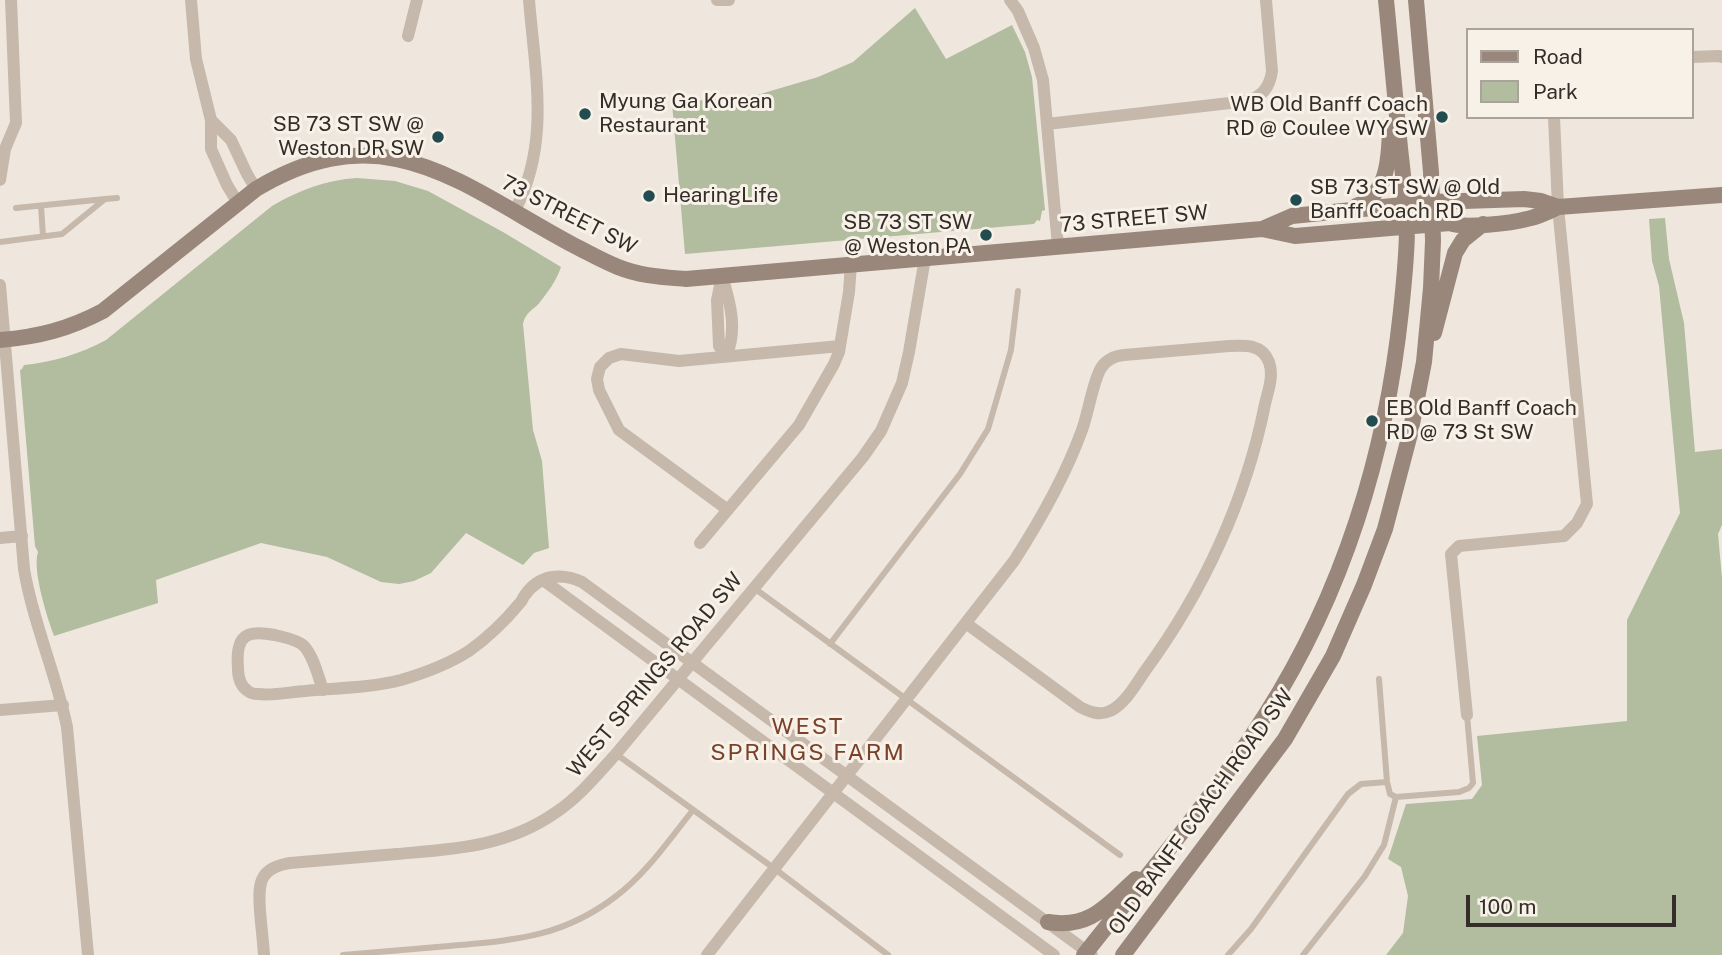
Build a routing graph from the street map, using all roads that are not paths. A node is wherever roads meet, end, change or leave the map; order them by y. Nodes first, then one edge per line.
1 (11, 0) edge
2 (191, 0) edge
3 (416, 0) edge
4 (529, 0) edge
5 (716, 0) edge
6 (729, 0) edge
7 (1010, 0) edge
8 (1266, 0) edge
9 (1387, 0) edge
10 (1416, 0) edge
11 (408, 36) dead end
12 (1694, 57) edge
13 (1722, 57) edge
14 (1392, 68) junction
15 (1554, 119) edge
16 (211, 120) junction
17 (1047, 124) junction
18 (2, 143) edge
19 (0, 180) edge
20 (257, 190) junction
21 (1722, 195) edge
22 (117, 198) dead end
23 (105, 200) junction
24 (1433, 202) junction
25 (238, 203) junction
26 (1405, 205) junction
27 (41, 206) junction
28 (1558, 207) junction
29 (16, 208) dead end
30 (1344, 210) junction
31 (514, 212) junction
32 (1483, 224) junction
33 (1433, 225) junction
34 (1407, 227) junction
35 (1262, 229) junction
36 (43, 236) junction
37 (0, 242) edge
38 (1058, 246) junction
39 (925, 258) junction
40 (851, 264) junction
41 (722, 276) junction
42 (0, 285) edge
43 (1018, 291) dead end
44 (2, 340) edge
45 (840, 346) junction
46 (726, 356) junction
47 (1419, 393) junction
48 (728, 510) junction
49 (22, 536) junction
50 (0, 538) edge
51 (700, 543) dead end
52 (543, 580) junction
53 (754, 588) junction
54 (967, 624) junction
55 (830, 644) junction
56 (692, 662) junction
57 (678, 679) junction
58 (1379, 679) dead end
59 (323, 690) junction
60 (907, 700) junction
61 (63, 705) junction
62 (0, 710) edge
63 (1467, 715) joint
64 (616, 754) junction
65 (848, 776) junction
66 (1387, 782) junction
67 (834, 793) junction
68 (1396, 797) junction
69 (693, 810) junction
70 (1171, 846) junction
71 (1120, 855) dead end
72 (775, 869) junction
73 (1048, 922) junction
74 (713, 953) edge
75 (1088, 954) edge
76 (88, 955) edge
77 (264, 955) edge
78 (343, 955) edge
79 (888, 955) edge
80 (1054, 955) edge
81 (1123, 955) edge
82 (1228, 955) edge
83 (1303, 955) edge

1 - 18 street
2 - 16 street
3 - 11 street
4 - 31 street
5 - 6 street
7 - 17 street
8 - 17 street
9 - 14 main road, OLD BANFF COACH ROAD SW
10 - 24 main road, OLD BANFF COACH ROAD SW
12 - 13 street
14 - 26 main road, OLD BANFF COACH ROAD SW
14 - 30 main road
15 - 28 street
16 - 20 street
16 - 25 street
17 - 38 street
18 - 19 street
20 - 25 main road, 73 STREET SW
20 - 31 main road, 73 STREET SW
21 - 28 main road
22 - 23 lane
23 - 27 lane
23 - 36 lane
24 - 26 main road, 73 STREET SW
24 - 28 main road, 73 STREET SW
24 - 33 main road, OLD BANFF COACH ROAD SW
25 - 44 main road, 73 STREET SW
26 - 30 main road, 73 STREET SW
26 - 34 main road, OLD BANFF COACH ROAD SW
27 - 29 lane
27 - 36 lane
28 - 32 main road, 73 STREET SW
28 - 63 street
30 - 35 main road, 73 STREET SW
31 - 41 main road, 73 STREET SW
32 - 33 main road, 73 STREET SW
32 - 47 main road
33 - 34 main road, 73 STREET SW
33 - 47 main road, OLD BANFF COACH ROAD SW
34 - 35 main road, 73 STREET SW
34 - 70 main road, OLD BANFF COACH ROAD SW
35 - 38 main road, 73 STREET SW
36 - 37 lane
38 - 39 main road, 73 STREET SW
39 - 40 main road, 73 STREET SW
39 - 53 street, WEST SPRINGS ROAD SW
40 - 41 main road, 73 STREET SW
40 - 45 street
41 - 46 street
42 - 44 street
43 - 55 lane
44 - 49 street
45 - 46 street
45 - 48 street
46 - 48 street
47 - 81 main road, OLD BANFF COACH ROAD SW
48 - 51 street
49 - 50 street
49 - 61 street
52 - 56 street
52 - 57 street
52 - 59 street
53 - 55 lane
53 - 56 street, WEST SPRINGS ROAD SW
54 - 54 street
54 - 60 street
55 - 60 lane
56 - 57 street, WEST SPRINGS ROAD SW
56 - 65 street
57 - 64 street, WEST SPRINGS ROAD SW
57 - 67 street
58 - 66 lane
59 - 59 street
60 - 65 street
60 - 71 lane
61 - 62 street
61 - 76 street
63 - 68 lane
64 - 69 lane
64 - 77 street, WEST SPRINGS ROAD SW
65 - 67 street
65 - 73 street
66 - 68 lane
66 - 82 lane
67 - 72 street
67 - 80 street
68 - 83 lane
69 - 72 lane
69 - 78 lane
70 - 73 main road
70 - 75 main road, OLD BANFF COACH ROAD SW
72 - 74 street
72 - 79 lane
73 - 75 street

